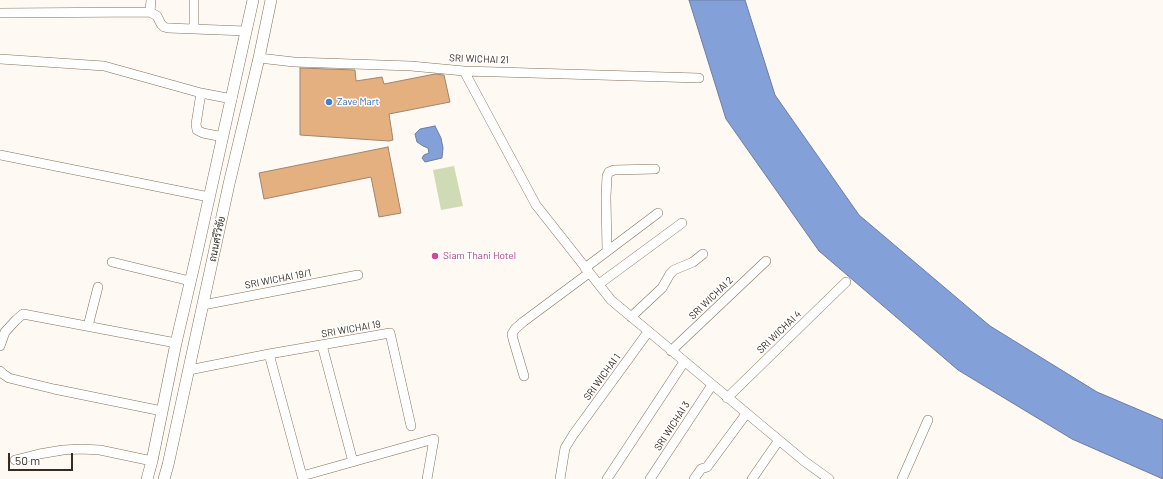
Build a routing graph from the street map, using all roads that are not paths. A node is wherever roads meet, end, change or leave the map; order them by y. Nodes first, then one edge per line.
1 (151, 0) edge
2 (194, 0) edge
3 (253, 0) edge
4 (272, 0) edge
5 (150, 12) junction
6 (0, 14) edge
7 (194, 29) junction
8 (246, 32) junction
9 (0, 58) edge
10 (259, 58) junction
11 (464, 71) junction
12 (699, 78) dead end
13 (201, 93) junction
14 (232, 99) junction
15 (223, 137) junction
16 (0, 155) edge
17 (655, 169) dead end
18 (213, 181) junction
19 (229, 184) junction
20 (209, 197) junction
21 (658, 213) dead end
22 (682, 223) dead end
23 (607, 251) junction
24 (703, 254) dead end
25 (196, 257) junction
26 (213, 260) junction
27 (766, 261) dead end
28 (112, 262) dead end
29 (587, 270) junction
30 (358, 275) dead end
31 (190, 281) junction
32 (846, 282) dead end
33 (598, 284) junction
34 (98, 287) dead end
35 (203, 305) junction
36 (631, 317) junction
37 (88, 326) junction
38 (648, 332) junction
39 (176, 343) junction
40 (322, 345) junction
41 (0, 346) edge
42 (671, 351) junction
43 (270, 354) junction
44 (684, 362) junction
45 (189, 370) junction
46 (0, 371) edge
47 (524, 376) dead end
48 (712, 385) junction
49 (727, 398) junction
50 (162, 411) junction
51 (746, 414) junction
52 (928, 420) dead end
53 (411, 426) dead end
54 (779, 440) junction
55 (15, 460) dead end
56 (152, 461) junction
57 (353, 462) junction
58 (816, 475) edge
59 (147, 479) edge
60 (164, 479) edge
61 (427, 479) edge
62 (560, 479) edge
63 (607, 479) edge
64 (650, 479) edge
65 (694, 479) edge
66 (752, 479) edge
67 (829, 479) edge
68 (902, 479) edge

1 - 5 street
2 - 7 street
3 - 8 main road, ถนนศรีวิชัย
4 - 10 main road, ถนนศรีวิชัย
5 - 6 street
5 - 7 street
7 - 8 street
8 - 14 main road, ถนนศรีวิชัย
9 - 13 street
10 - 11 street, SRI WICHAI 21
10 - 19 main road, ถนนศรีวิชัย
11 - 12 street, SRI WICHAI 21
11 - 29 street
13 - 14 street
13 - 15 street
14 - 15 main road, ถนนศรีวิชัย
15 - 18 main road, ถนนศรีวิชัย
16 - 20 street
17 - 23 street
18 - 19 main road
18 - 20 main road, ถนนศรีวิชัย
19 - 26 main road, ถนนศรีวิชัย
20 - 25 main road, ถนนศรีวิชัย
21 - 23 street
22 - 33 street
23 - 29 street
24 - 36 street
25 - 26 main road
25 - 31 main road, ถนนศรีวิชัย
26 - 35 main road, ถนนศรีวิชัย
27 - 42 street, SRI WICHAI 2
28 - 31 street
29 - 33 street
29 - 47 street
30 - 35 street, SRI WICHAI 19/1
31 - 39 main road, ถนนศรีวิชัย
32 - 49 street, SRI WICHAI 4
33 - 36 street
34 - 37 street
35 - 45 main road, ถนนศรีวิชัย
36 - 38 street
37 - 39 street
37 - 41 street
38 - 42 street
38 - 62 street, SRI WICHAI 1
39 - 50 main road, ถนนศรีวิชัย
40 - 43 street, SRI WICHAI 19
40 - 53 street, SRI WICHAI 19
40 - 57 street
42 - 44 street
43 - 45 street, SRI WICHAI 19
43 - 57 street
44 - 48 street
44 - 63 street
45 - 60 main road, ถนนศรีวิชัย
46 - 50 street
48 - 49 street
48 - 64 street, SRI WICHAI 3
49 - 51 street
50 - 56 main road, ถนนศรีวิชัย
51 - 54 street
51 - 65 street
52 - 68 street
54 - 58 street
54 - 66 street
55 - 56 street
56 - 59 main road, ถนนศรีวิชัย
57 - 61 street
58 - 67 street

